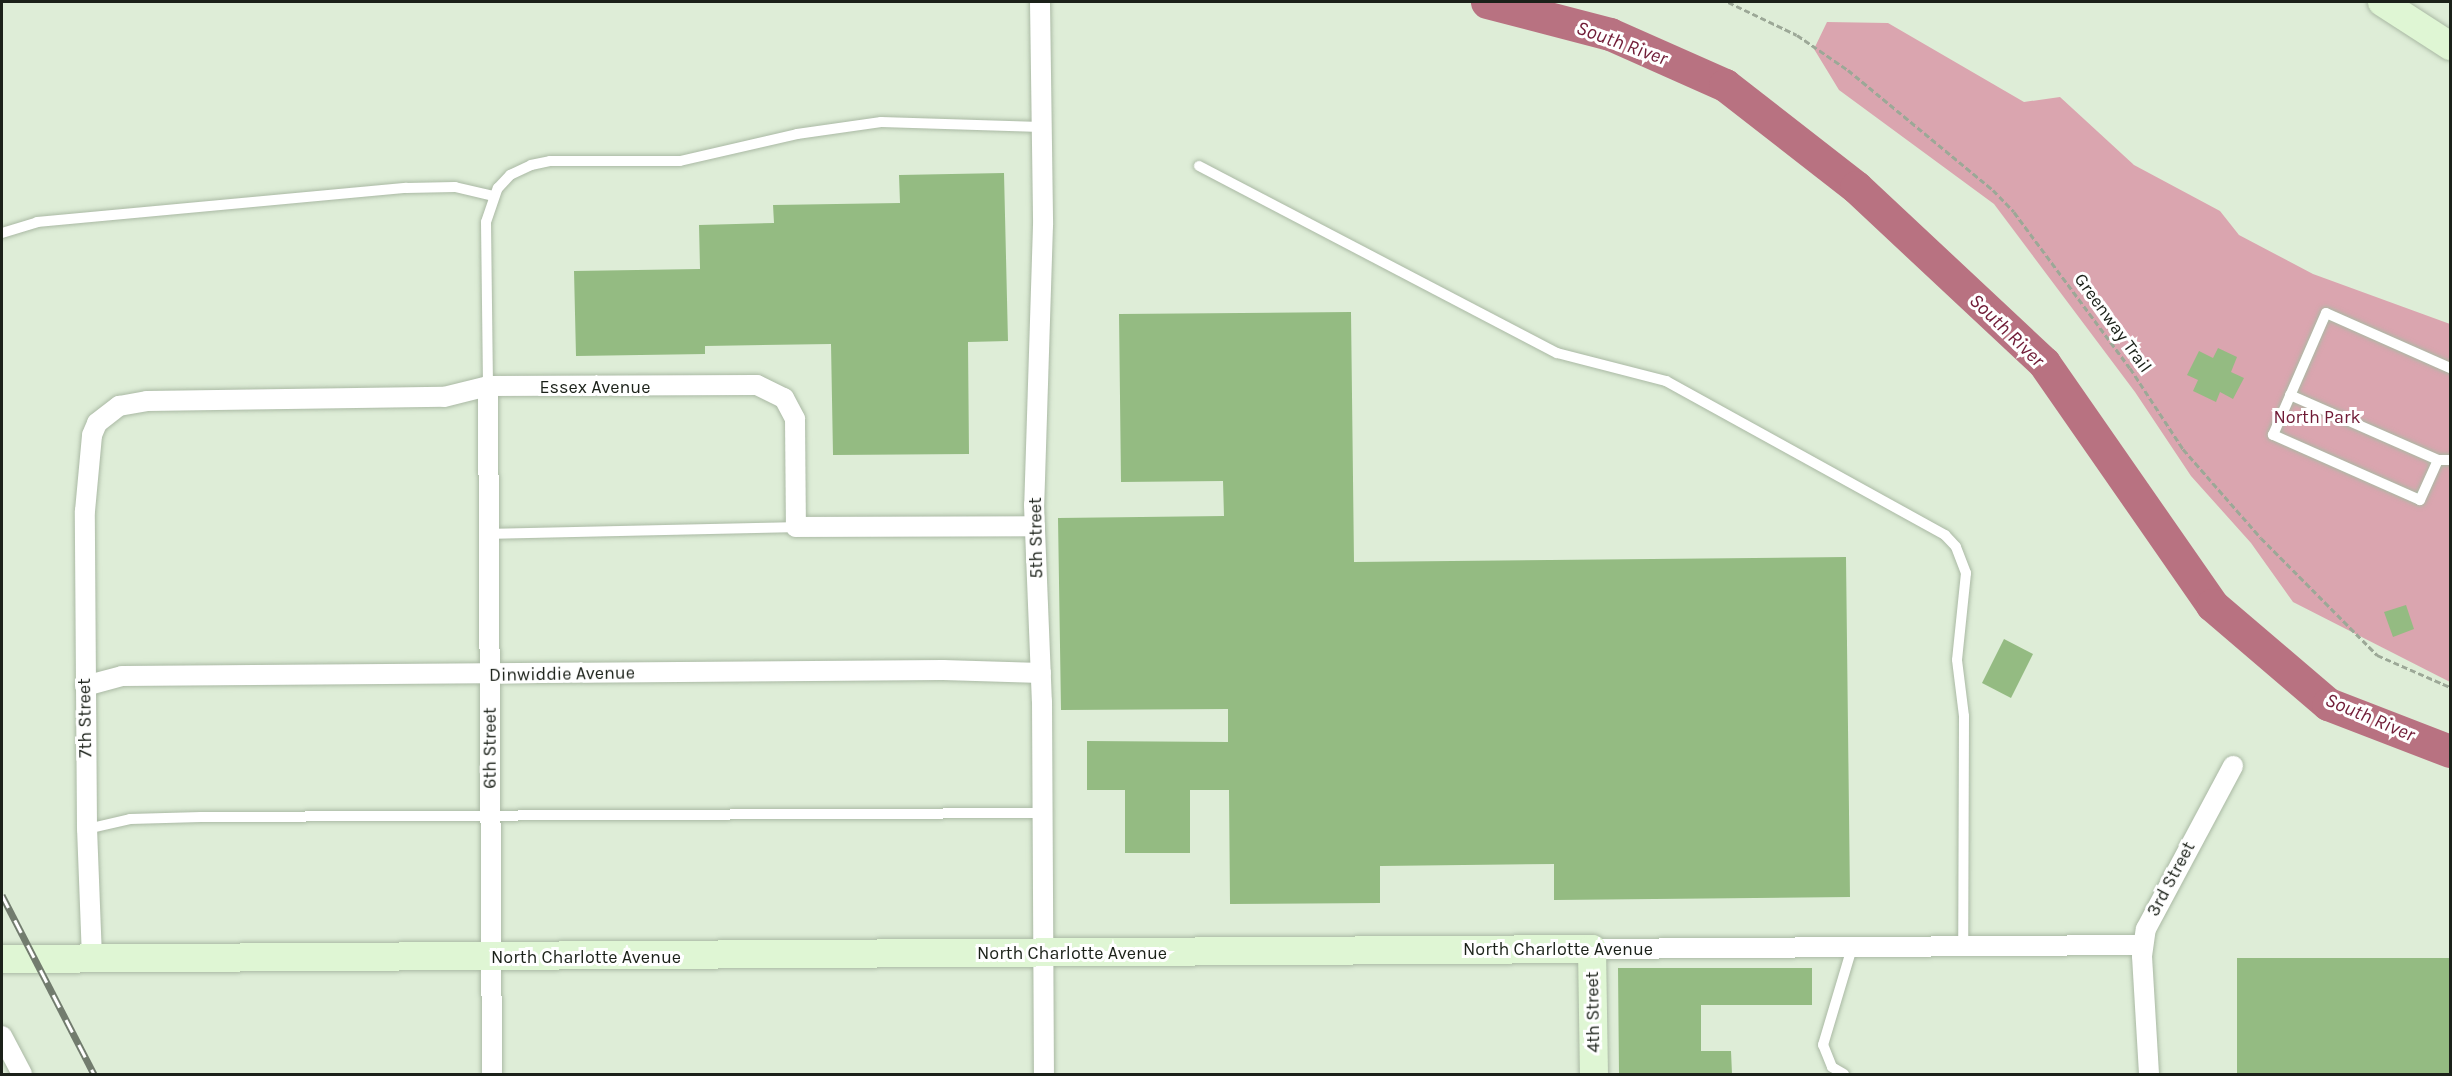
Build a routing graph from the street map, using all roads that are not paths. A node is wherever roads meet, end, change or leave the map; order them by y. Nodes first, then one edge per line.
1 (1040, 2) edge
2 (2382, 2) edge
3 (2451, 46) edge
4 (1041, 127) junction
5 (1199, 166) dead end
6 (493, 196) junction
7 (2, 234) edge
8 (2451, 368) edge
9 (488, 386) junction
10 (2290, 395) junction
11 (2438, 460) junction
12 (2451, 460) edge
13 (87, 478) joint
14 (1035, 526) junction
15 (796, 527) junction
16 (489, 534) junction
17 (1041, 673) junction
18 (490, 675) junction
19 (85, 686) junction
20 (2233, 766) dead end
21 (1041, 813) junction
22 (490, 818) junction
23 (87, 829) junction
24 (2142, 945) junction
25 (1963, 947) junction
26 (1852, 948) junction
27 (1592, 949) junction
28 (1043, 953) junction
29 (491, 957) junction
30 (92, 958) junction
31 (2, 959) edge
32 (2, 1036) edge
33 (22, 1074) edge
34 (492, 1074) edge
35 (1044, 1074) edge
36 (1594, 1074) edge
37 (1844, 1074) edge
38 (2149, 1074) edge

1 - 4 street, 5th Street
2 - 3 street
4 - 6 lane
4 - 14 street, 5th Street
5 - 25 lane
6 - 7 lane
6 - 9 lane
8 - 10 lane
9 - 13 street, Essex Avenue
9 - 15 street, Essex Avenue
9 - 16 street, 6th Street
10 - 11 lane
10 - 11 lane
11 - 12 lane
13 - 19 street, 7th Street
14 - 15 street
14 - 17 street, 5th Street
15 - 16 lane
16 - 18 street, 6th Street
17 - 18 street, Dinwiddie Avenue
17 - 21 street, 5th Street
18 - 19 street, Dinwiddie Avenue
18 - 22 street, 6th Street
19 - 23 street, 7th Street
20 - 24 street, 3rd Street
21 - 22 lane
21 - 28 street, 5th Street
22 - 23 lane
22 - 29 street, 6th Street
23 - 30 street, 7th Street
24 - 25 street, North Charlotte Avenue
24 - 38 street, 3rd Street
25 - 26 street, North Charlotte Avenue
26 - 27 street, North Charlotte Avenue
26 - 37 lane
27 - 28 street, North Charlotte Avenue
27 - 36 street, 4th Street
28 - 29 street, North Charlotte Avenue
28 - 35 street, 5th Street
29 - 30 street, North Charlotte Avenue
29 - 34 street, 6th Street
30 - 31 street, North Charlotte Avenue
32 - 33 street

